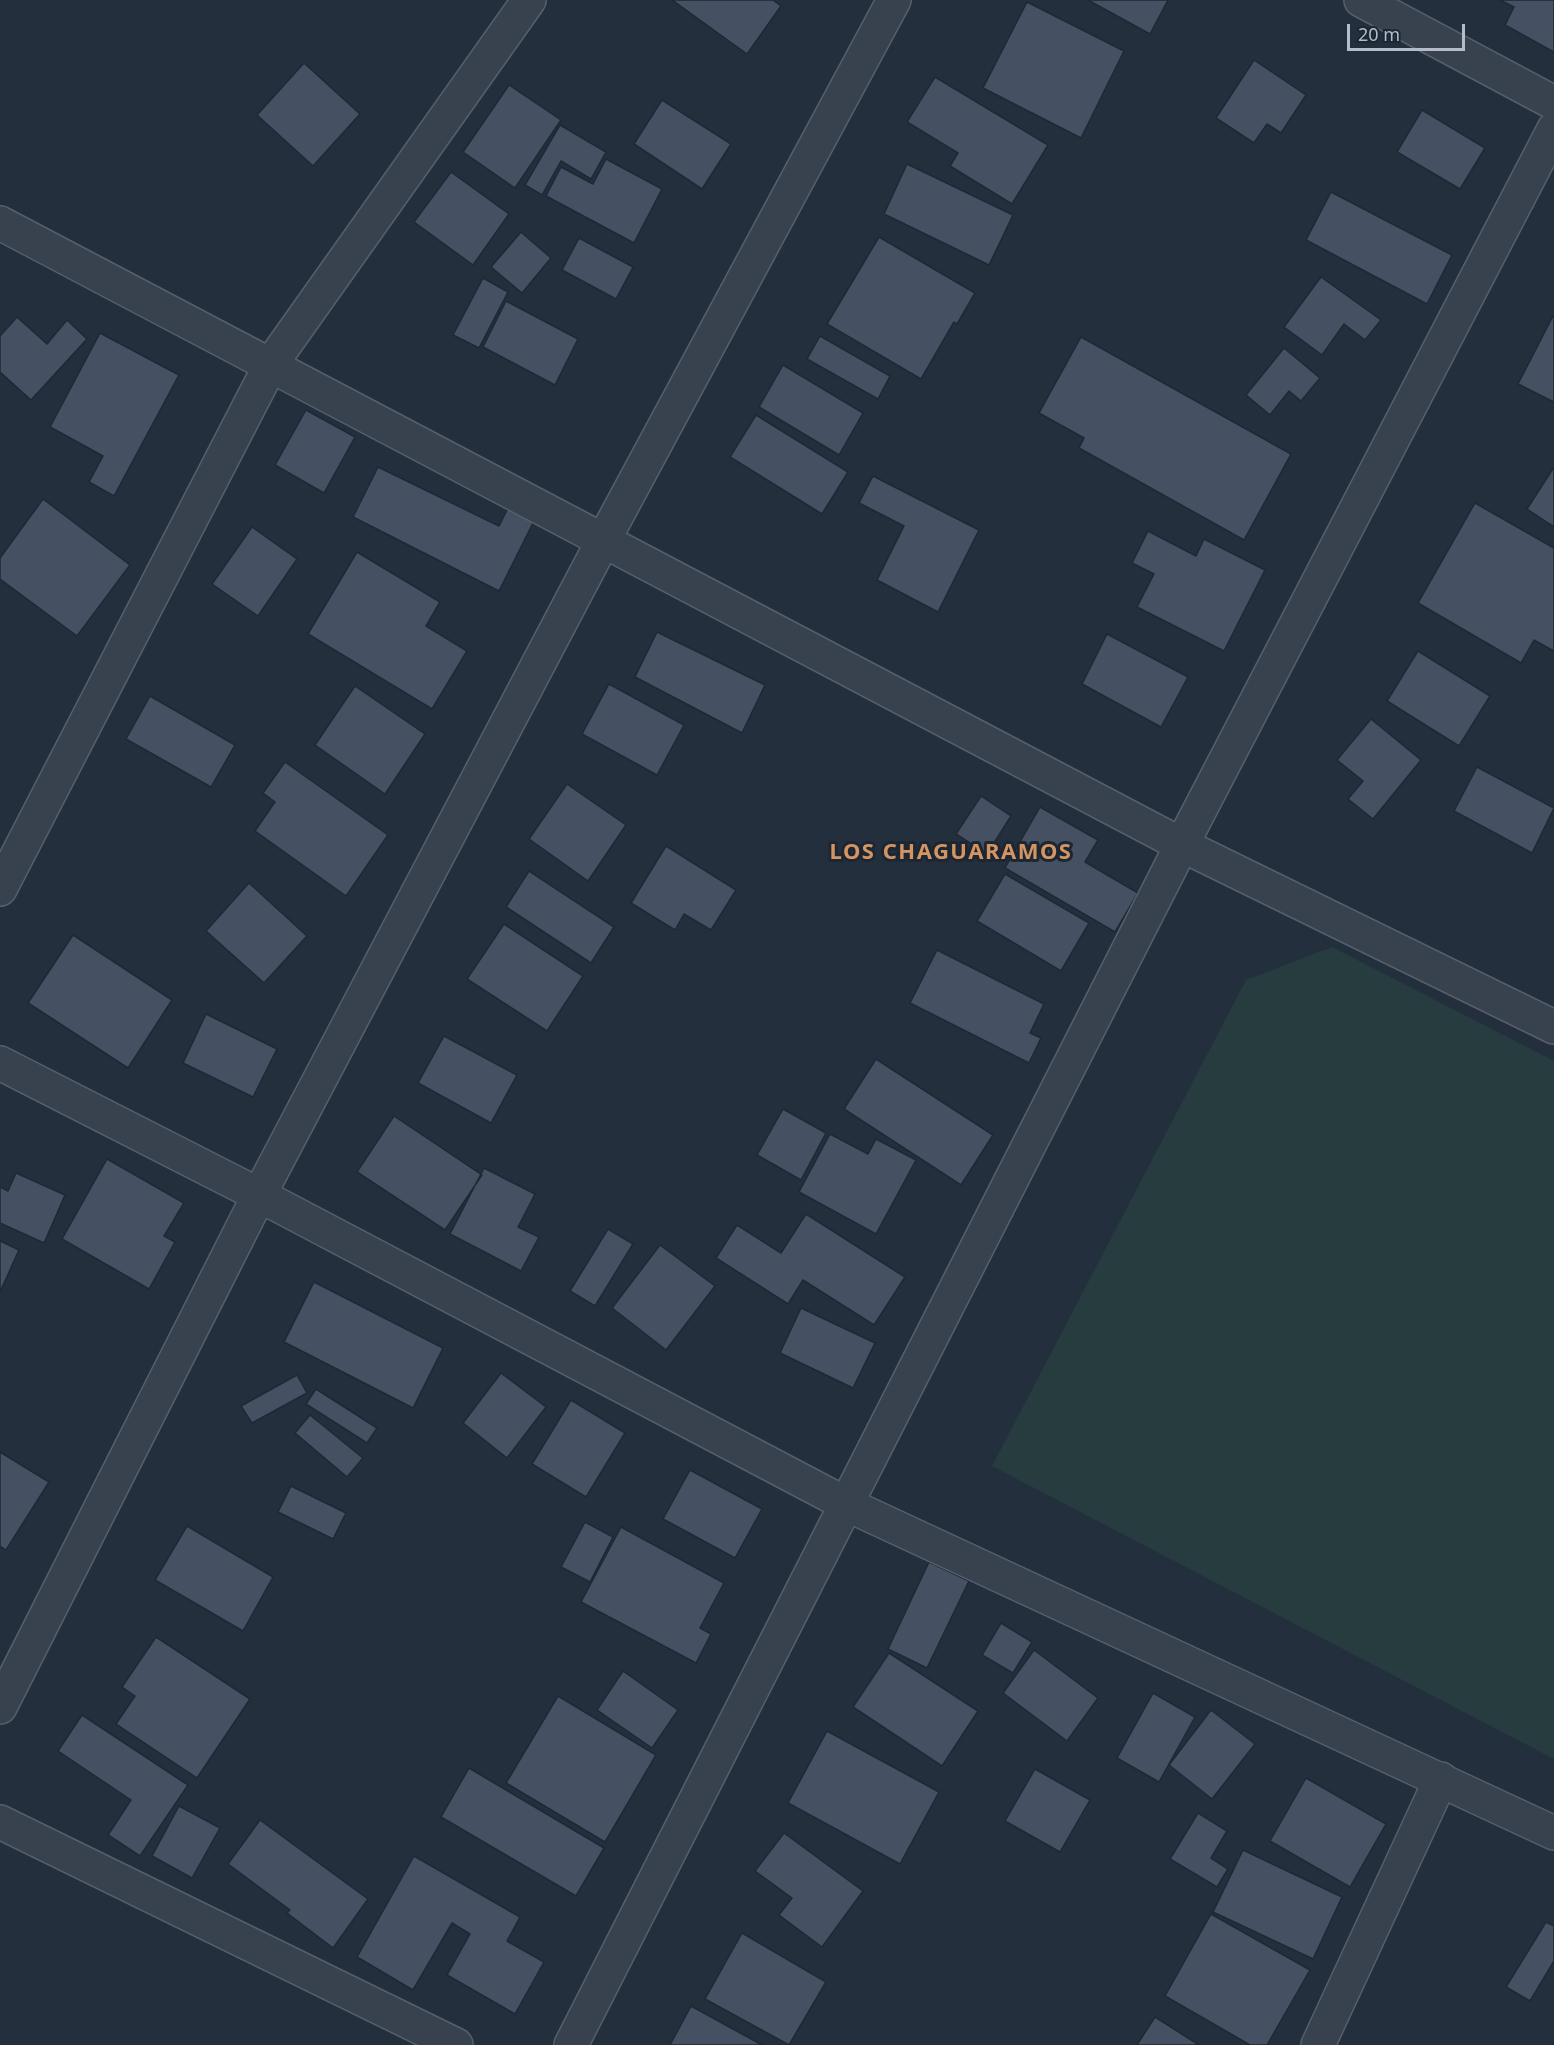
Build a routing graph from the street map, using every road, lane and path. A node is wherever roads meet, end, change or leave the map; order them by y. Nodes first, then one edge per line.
1 (529, 0) edge
2 (894, 0) edge
3 (1360, 0) edge
4 (1554, 103) edge
5 (1554, 129) edge
6 (0, 223) edge
7 (271, 364) junction
8 (603, 541) junction
9 (1182, 845) junction
10 (0, 889) edge
11 (1554, 1027) edge
12 (0, 1063) edge
13 (259, 1195) junction
14 (846, 1504) junction
15 (0, 1707) edge
16 (1441, 1779) junction
17 (0, 1822) edge
18 (1554, 1833) edge
19 (456, 2045) edge
20 (571, 2045) edge
21 (1318, 2045) edge

1 - 7 street
2 - 8 street
3 - 4 street
5 - 9 street
6 - 7 street
7 - 8 street
7 - 10 street
8 - 9 street
8 - 13 street
9 - 11 street
9 - 14 street
12 - 13 street
13 - 14 street
13 - 15 street
14 - 16 street
14 - 20 street
16 - 18 street
16 - 21 street
17 - 19 street

